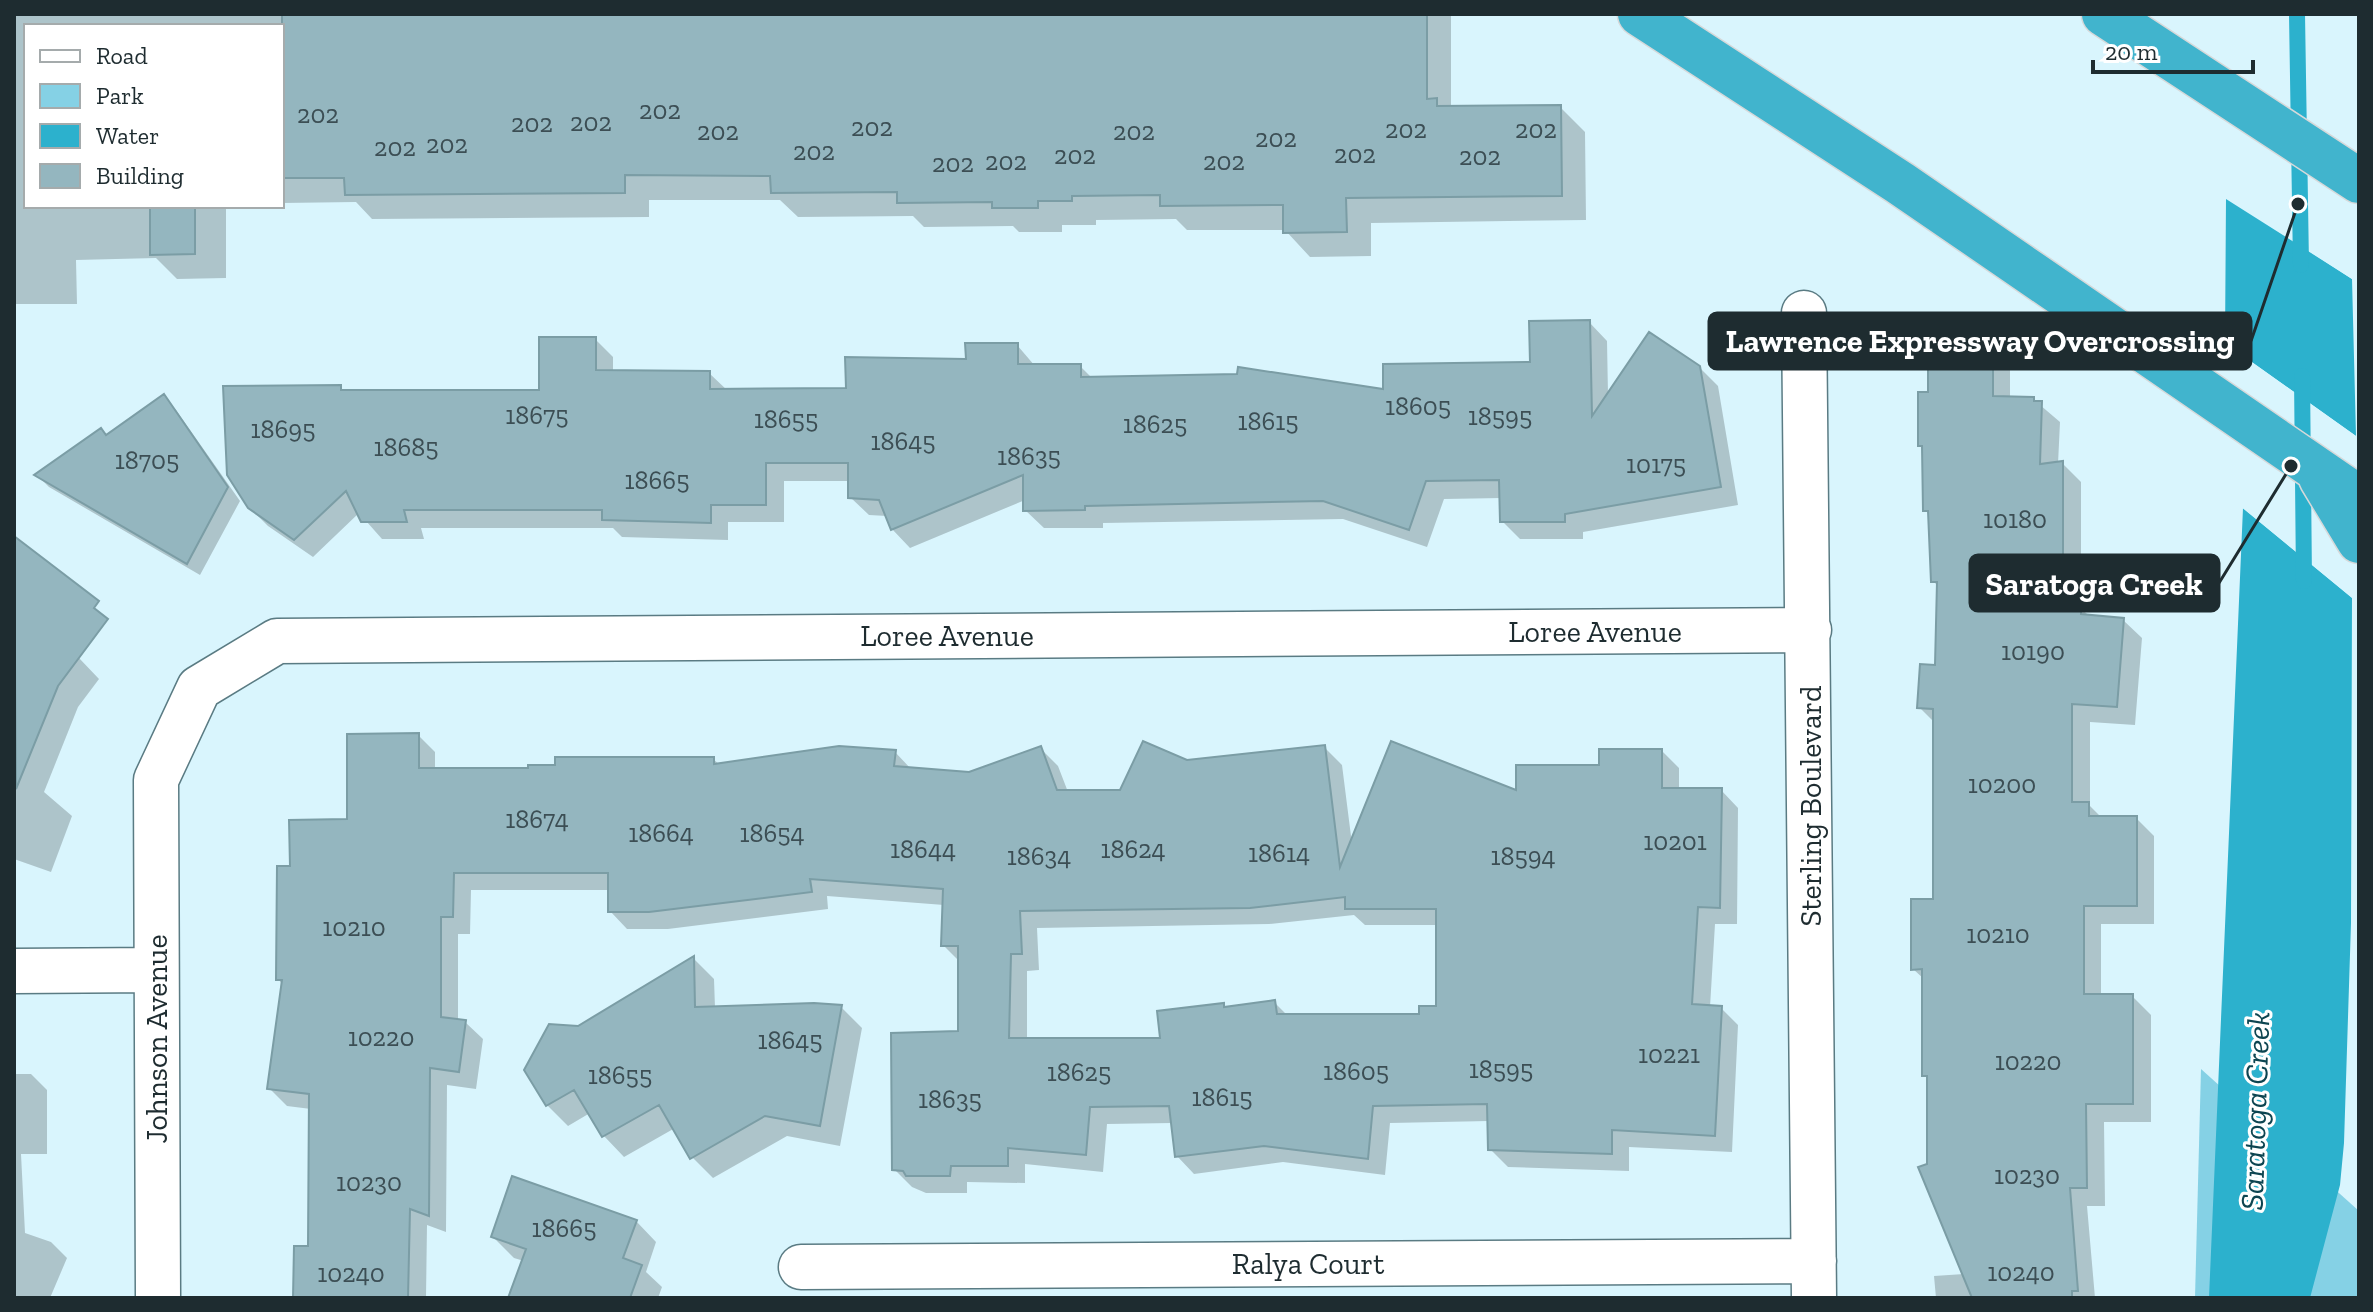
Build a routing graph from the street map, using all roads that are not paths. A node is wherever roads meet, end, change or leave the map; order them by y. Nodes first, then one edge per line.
1 (1640, 14) edge
2 (2113, 20) edge
3 (2359, 181) edge
4 (1804, 313) dead end
5 (2316, 470) junction
6 (2359, 498) edge
7 (2359, 540) edge
8 (1809, 630) junction
9 (156, 780) joint
10 (156, 970) junction
11 (14, 971) edge
12 (801, 1267) dead end
13 (1814, 1280) edge
14 (158, 1298) edge

1 - 5 highway
2 - 3 highway
4 - 8 street, Sterling Boulevard
5 - 6 highway
5 - 7 highway
8 - 9 street, Loree Avenue
8 - 13 street, Sterling Boulevard
9 - 10 street, Johnson Avenue
10 - 11 street
10 - 14 street, Johnson Avenue
12 - 13 street, Ralya Court

